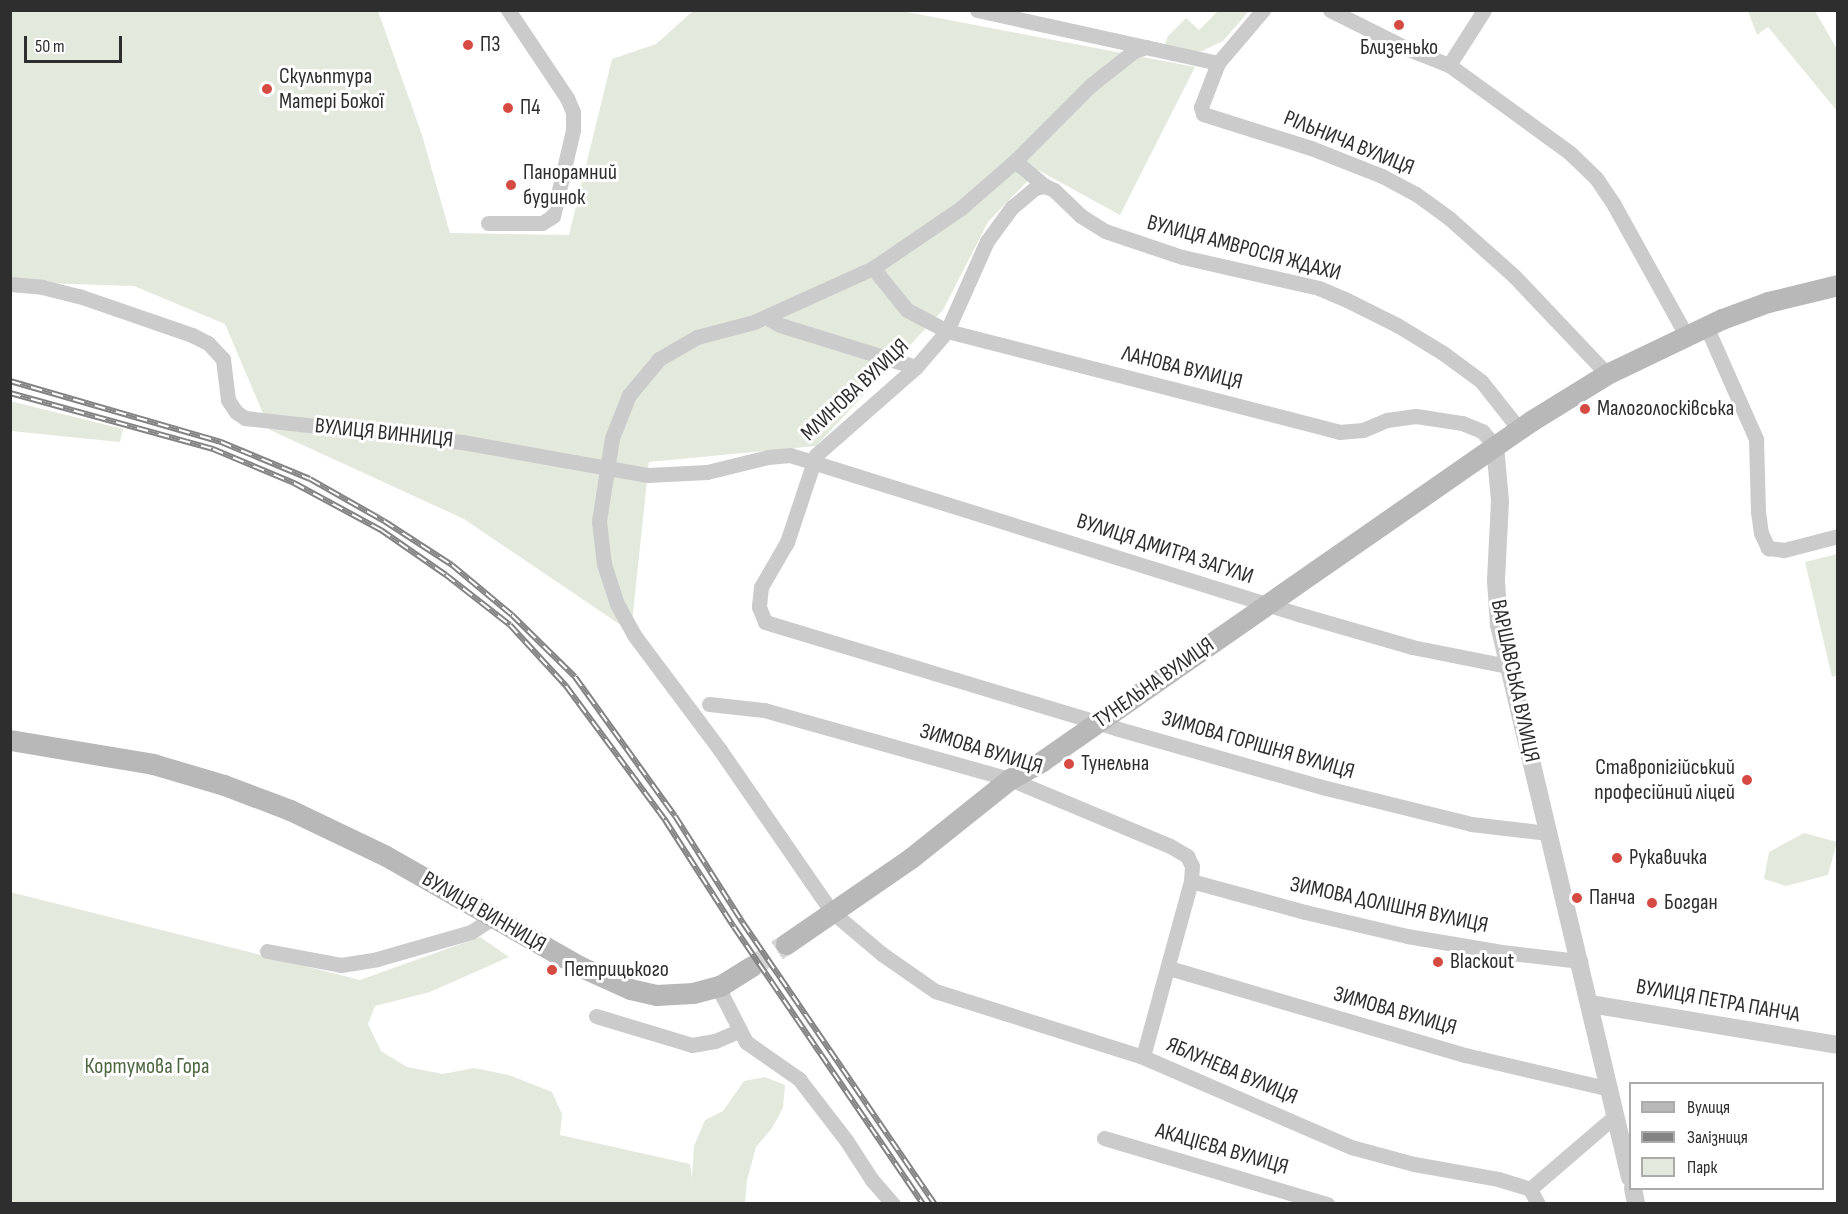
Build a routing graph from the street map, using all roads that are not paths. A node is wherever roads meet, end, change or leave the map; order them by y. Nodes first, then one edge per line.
1 (508, 10) edge
2 (977, 10) edge
3 (1263, 10) edge
4 (1330, 10) edge
5 (1484, 10) edge
6 (1146, 47) junction
7 (1218, 63) junction
8 (1449, 65) junction
9 (1015, 161) junction
10 (1045, 186) junction
11 (488, 223) dead end
12 (873, 268) junction
13 (10, 284) edge
14 (1838, 285) edge
15 (766, 316) junction
16 (1706, 326) junction
17 (947, 331) junction
18 (1686, 335) junction
19 (916, 367) junction
20 (1607, 374) junction
21 (1519, 429) junction
22 (1495, 446) junction
23 (813, 460) junction
24 (608, 467) junction
25 (1838, 536) edge
26 (1268, 604) junction
27 (760, 612) joint
28 (1508, 666) junction
29 (710, 704) dead end
30 (1098, 723) junction
31 (10, 740) edge
32 (1010, 779) junction
33 (1548, 833) junction
34 (1191, 881) junction
35 (831, 911) junction
36 (494, 917) junction
37 (786, 944) tunnel mouth
38 (267, 951) dead end
39 (1580, 961) junction
40 (752, 967) tunnel mouth
41 (1169, 968) junction
42 (720, 986) junction
43 (1590, 1004) junction
44 (596, 1016) dead end
45 (739, 1031) junction
46 (1838, 1045) edge
47 (1143, 1057) junction
48 (1610, 1089) junction
49 (1616, 1115) junction
50 (1104, 1137) dead end
51 (1629, 1174) edge
52 (1530, 1189) junction
53 (893, 1203) edge
54 (1327, 1203) edge
55 (1538, 1203) edge

1 - 11 street
2 - 6 street
3 - 7 street
4 - 8 street
5 - 8 street
6 - 7 street
6 - 9 street, ЯБЛУНЕВА ВУЛИЦЯ
7 - 20 street, РІЛЬНИЧА ВУЛИЦЯ
8 - 18 street
9 - 10 street, ВУЛИЦЯ АМВРОСІЯ ЖДАХИ
9 - 12 street, ЯБЛУНЕВА ВУЛИЦЯ
10 - 17 street, МЛИНОВА ВУЛИЦЯ
10 - 21 street, ВУЛИЦЯ АМВРОСІЯ ЖДАХИ
12 - 15 street, ЯБЛУНЕВА ВУЛИЦЯ
12 - 17 street, ЛАНОВА ВУЛИЦЯ
13 - 24 street, ВУЛИЦЯ ВИННИЦЯ
14 - 16 main road
15 - 19 street
15 - 24 street, ЯБЛУНЕВА ВУЛИЦЯ
16 - 18 main road
16 - 25 street
17 - 19 street, МЛИНОВА ВУЛИЦЯ
17 - 22 street, ЛАНОВА ВУЛИЦЯ
18 - 20 main road
19 - 23 street, МЛИНОВА ВУЛИЦЯ
20 - 21 main road
21 - 22 main road
22 - 26 main road, ТУНЕЛЬНА ВУЛИЦЯ
22 - 28 street, ВАРШАВСЬКА ВУЛИЦЯ
23 - 24 street, ВУЛИЦЯ ВИННИЦЯ
23 - 26 street, ВУЛИЦЯ ДМИТРА ЗАГУЛИ
23 - 27 street, МЛИНОВА ВУЛИЦЯ
24 - 35 street, ЯБЛУНЕВА ВУЛИЦЯ
26 - 28 street, ВУЛИЦЯ ДМИТРА ЗАГУЛИ
26 - 30 main road, ТУНЕЛЬНА ВУЛИЦЯ
27 - 30 street, ЗИМОВА ГОРІШНЯ ВУЛИЦЯ
28 - 33 street, ВАРШАВСЬКА ВУЛИЦЯ
29 - 32 street, ЗИМОВА ВУЛИЦЯ
30 - 32 main road, ТУНЕЛЬНА ВУЛИЦЯ
30 - 33 street, ЗИМОВА ГОРІШНЯ ВУЛИЦЯ
31 - 36 main road, ВУЛИЦЯ ВИННИЦЯ
32 - 34 street, ЗИМОВА ВУЛИЦЯ
32 - 35 main road, ТУНЕЛЬНА ВУЛИЦЯ
33 - 39 street, ВАРШАВСЬКА ВУЛИЦЯ
34 - 39 street, ЗИМОВА ДОЛІШНЯ ВУЛИЦЯ
34 - 41 street, ЗИМОВА ВУЛИЦЯ
35 - 37 main road, ТУНЕЛЬНА ВУЛИЦЯ
35 - 47 street, ЯБЛУНЕВА ВУЛИЦЯ
36 - 38 street
36 - 42 main road, ВУЛИЦЯ ВИННИЦЯ
39 - 43 street, ВАРШАВСЬКА ВУЛИЦЯ
40 - 42 main road
41 - 47 street, ЗИМОВА ВУЛИЦЯ
41 - 48 street, ЗИМОВА ВУЛИЦЯ
42 - 45 street
43 - 46 street, ВУЛИЦЯ ПЕТРА ПАНЧА
43 - 48 street, ВАРШАВСЬКА ВУЛИЦЯ
44 - 45 street
45 - 53 street
47 - 52 street, ЯБЛУНЕВА ВУЛИЦЯ
48 - 49 street, ВАРШАВСЬКА ВУЛИЦЯ
49 - 51 street, ВАРШАВСЬКА ВУЛИЦЯ
49 - 52 street
50 - 54 street, АКАЦІЄВА ВУЛИЦЯ
52 - 55 street

